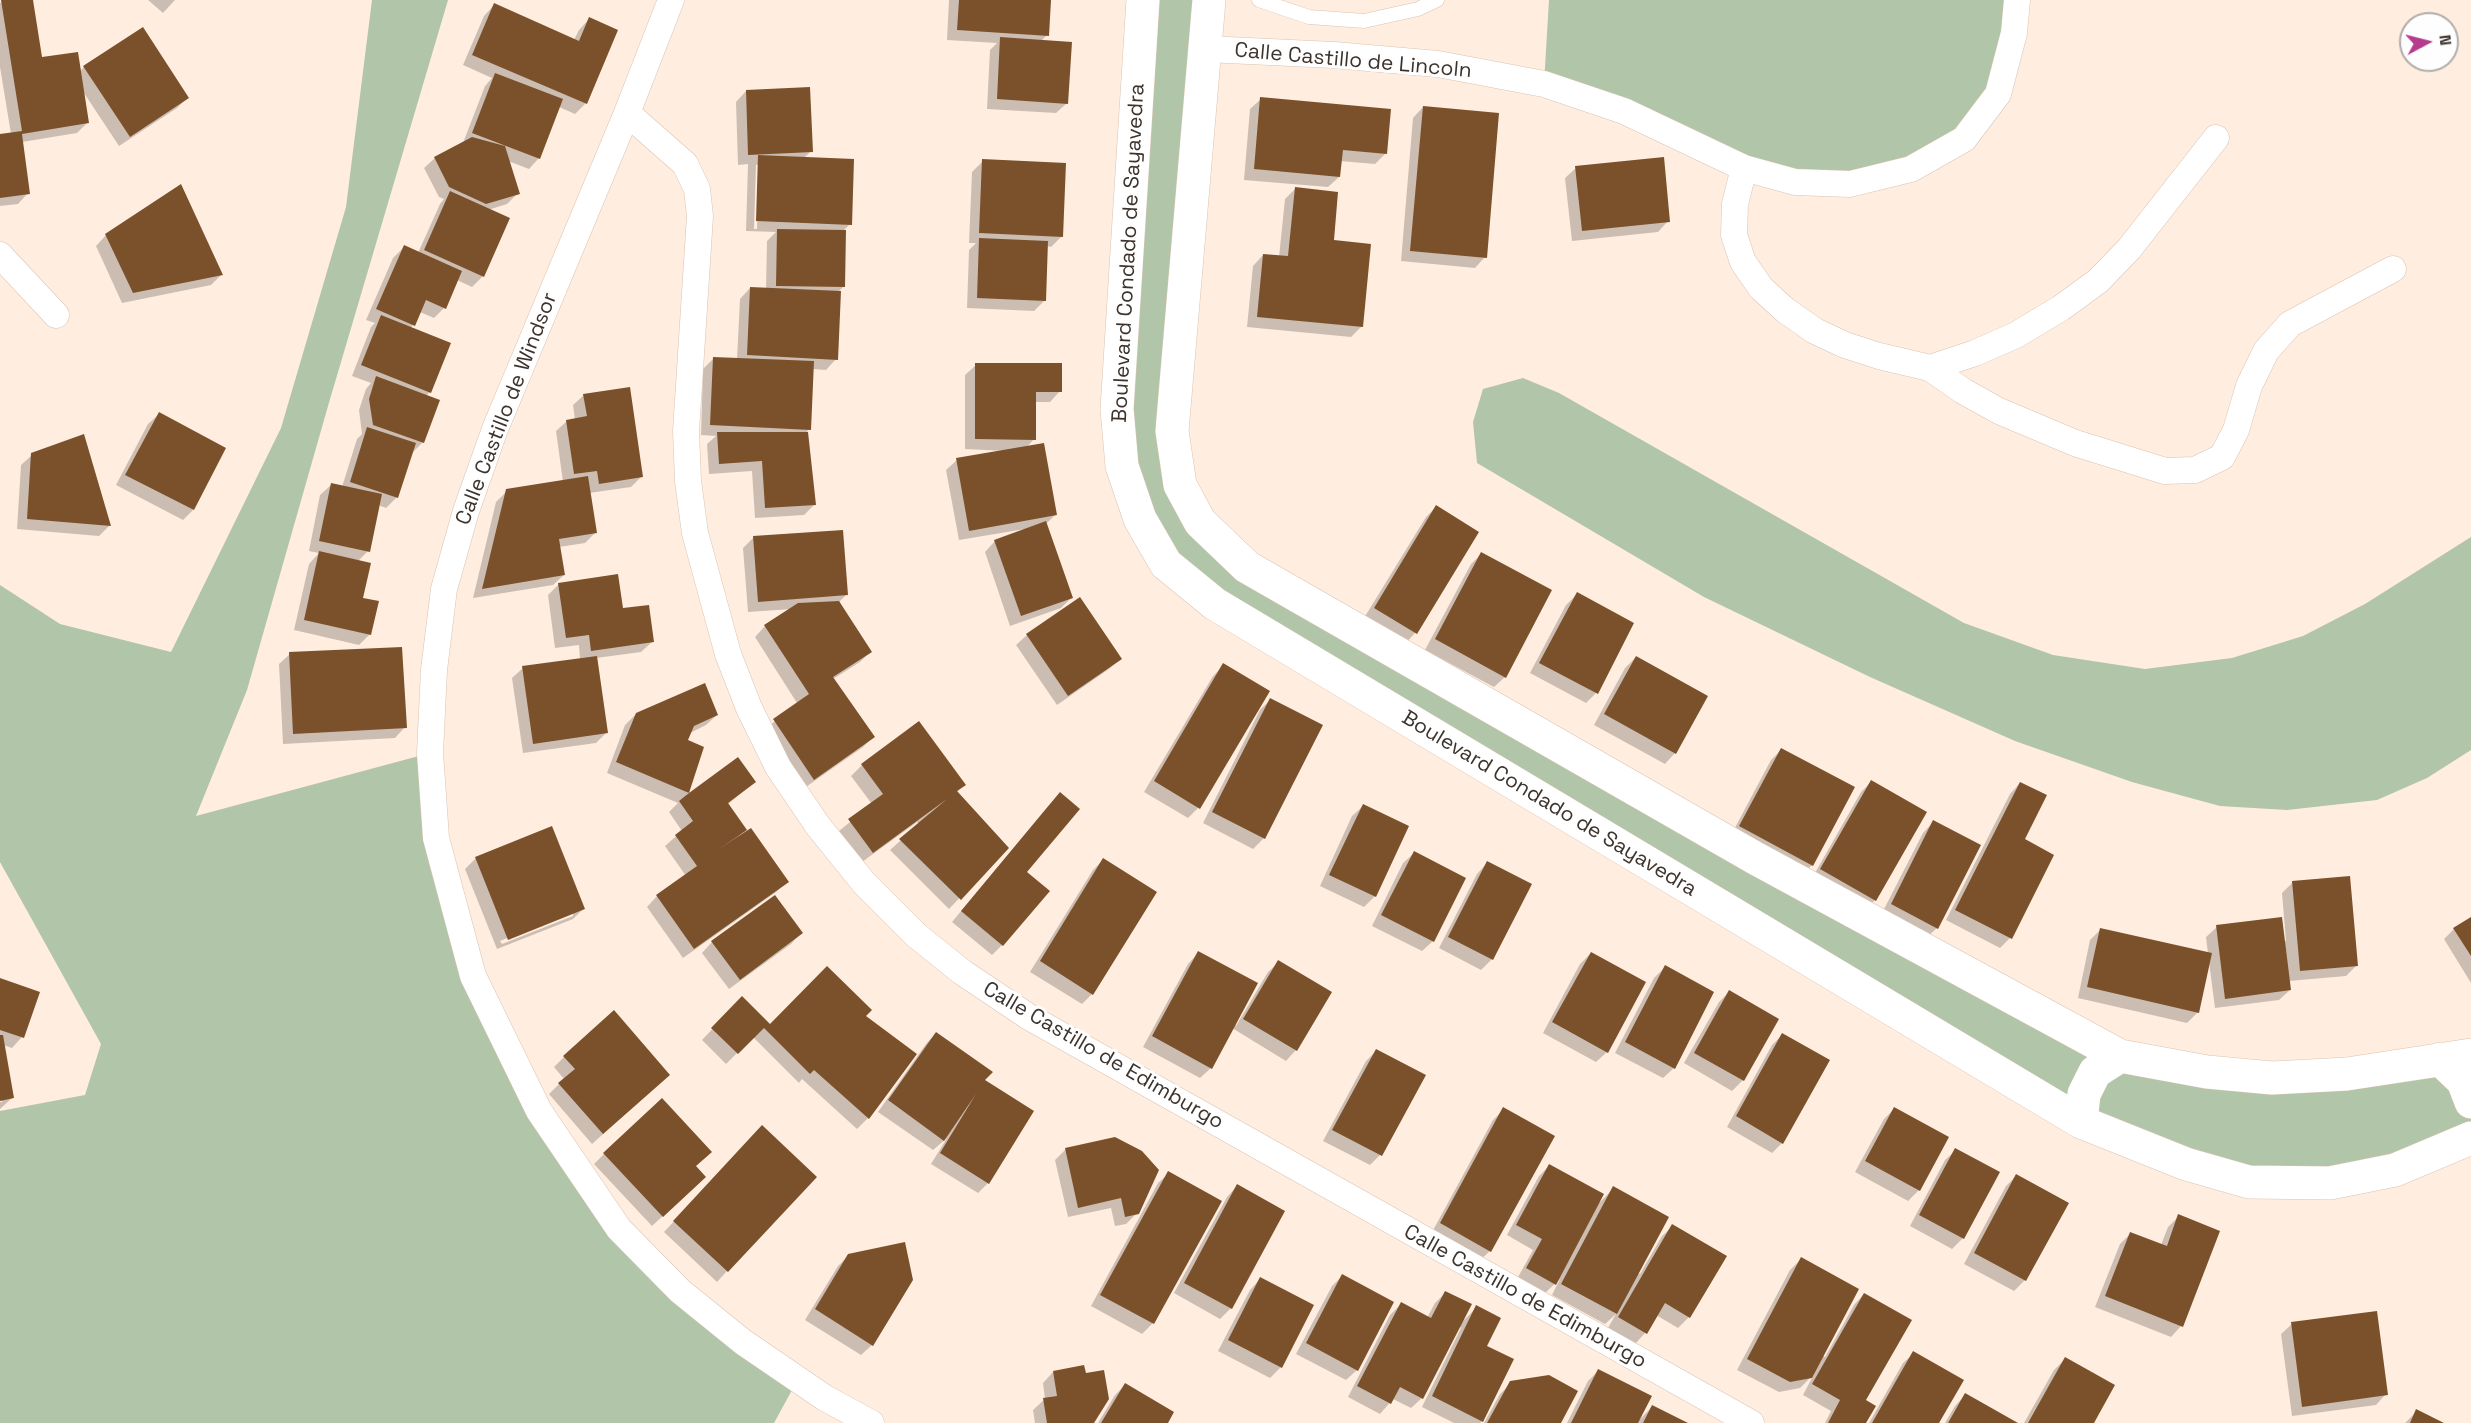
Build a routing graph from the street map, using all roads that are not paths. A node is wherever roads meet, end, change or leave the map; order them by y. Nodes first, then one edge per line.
1 (671, 0) edge
2 (1143, 0) edge
3 (1209, 0) edge
4 (1259, 0) edge
5 (1437, 0) edge
6 (2018, 0) edge
7 (1206, 49) junction
8 (627, 113) junction
9 (2216, 138) dead end
10 (1744, 168) junction
11 (0, 255) edge
12 (2393, 269) dead end
13 (56, 315) dead end
14 (1929, 368) junction
15 (2120, 1056) junction
16 (2455, 1057) edge
17 (2471, 1102) edge
18 (2081, 1122) junction
19 (2470, 1132) edge
20 (871, 1423) edge
21 (1751, 1423) edge

1 - 8 street, Calle Castillo de Windsor
2 - 18 street, Boulevard Condado de Sayavedra
3 - 7 street
4 - 5 lane
6 - 10 street, Calle Castillo de Lincoln
7 - 10 street, Calle Castillo de Lincoln
7 - 15 street
8 - 20 street, Calle Castillo de Windsor
8 - 21 street, Calle Castillo de Edimburgo
9 - 14 street
10 - 14 street
11 - 13 street
12 - 14 street
15 - 16 street
15 - 18 street
16 - 17 street
18 - 19 street, Boulevard Condado de Sayavedra

